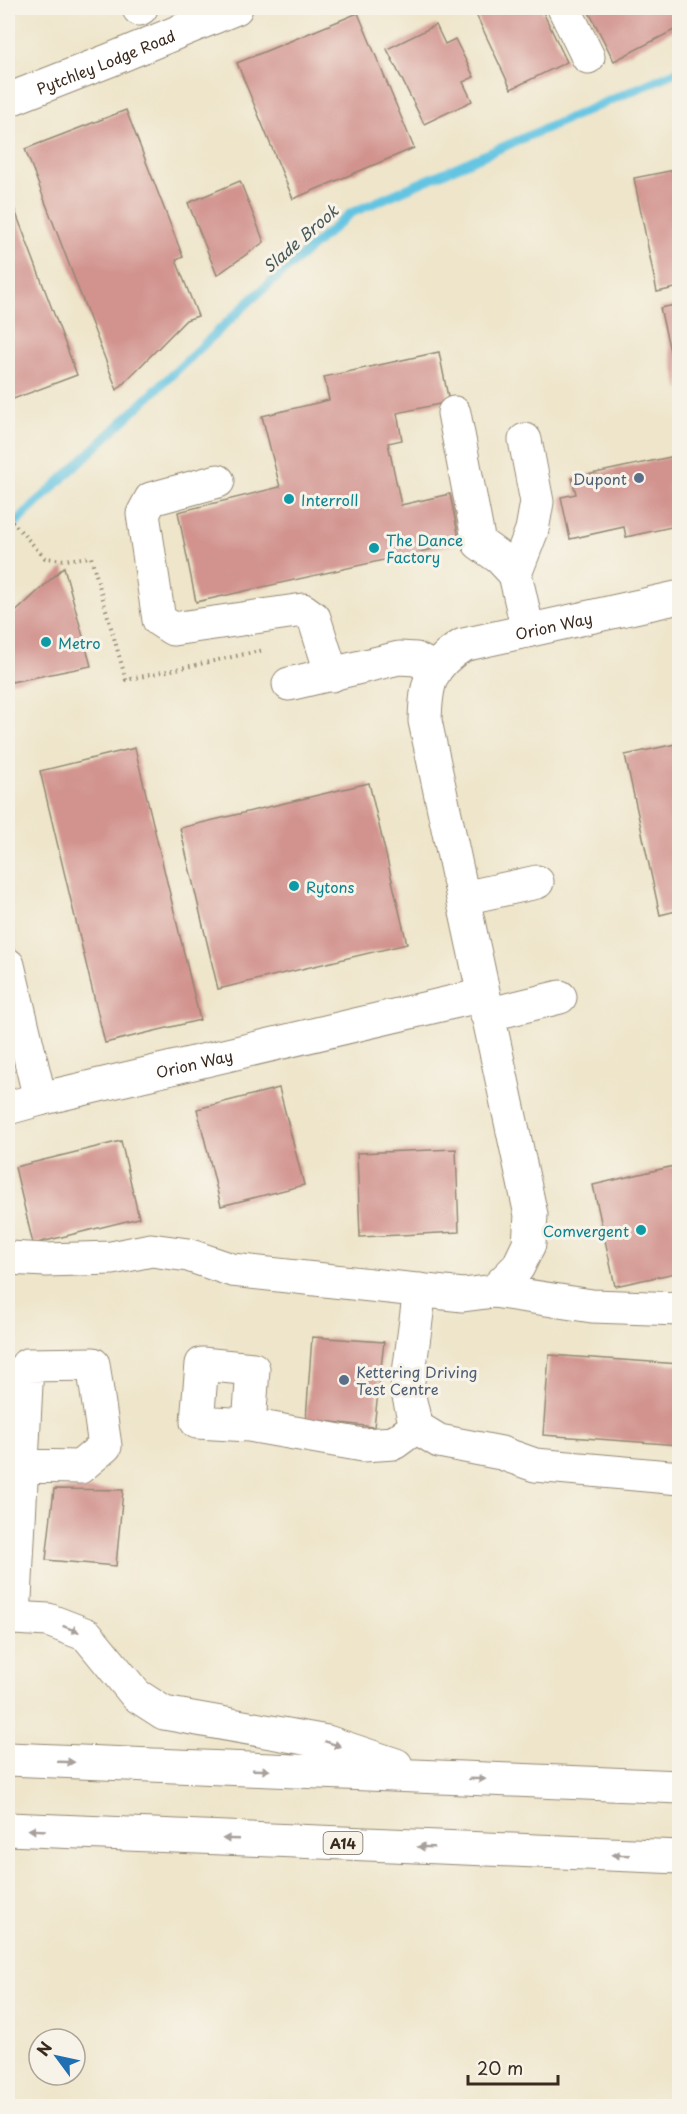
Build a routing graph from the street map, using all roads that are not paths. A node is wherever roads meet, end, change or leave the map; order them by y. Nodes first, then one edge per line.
1 (236, 8) edge
2 (564, 8) edge
3 (588, 57) dead end
4 (8, 100) edge
5 (454, 414) dead end
6 (525, 440) dead end
7 (219, 481) dead end
8 (515, 574) junction
9 (680, 597) edge
10 (528, 631) junction
11 (435, 669) junction
12 (332, 675) junction
13 (290, 684) dead end
14 (537, 882) dead end
15 (462, 898) junction
16 (8, 965) edge
17 (560, 997) dead end
18 (485, 1005) junction
19 (40, 1099) junction
20 (8, 1108) edge
21 (8, 1257) edge
22 (420, 1290) junction
23 (494, 1291) junction
24 (680, 1309) edge
25 (249, 1425) dead end
26 (416, 1426) junction
27 (22, 1466) dead end
28 (680, 1478) edge
29 (11, 1618) edge
30 (8, 1759) edge
31 (430, 1778) junction
32 (680, 1786) edge
33 (8, 1829) edge
34 (680, 1857) edge

1 - 4 main road, Pytchley Lodge Road
2 - 3 main road
5 - 8 main road
6 - 8 main road
7 - 12 main road
8 - 10 main road
9 - 10 main road, Orion Way
10 - 11 main road, Orion Way
11 - 12 main road
11 - 15 main road, Orion Way
12 - 13 main road
14 - 15 main road
15 - 18 main road, Orion Way
16 - 19 main road
17 - 18 main road
18 - 19 main road, Orion Way
18 - 23 main road, Orion Way
19 - 20 main road, Orion Way
21 - 22 main road
22 - 23 main road
22 - 26 main road
23 - 24 main road
25 - 26 main road
26 - 28 main road
27 - 29 main road
29 -> 31 main road
30 -> 31 main road
31 -> 32 main road
34 -> 33 main road, A14

